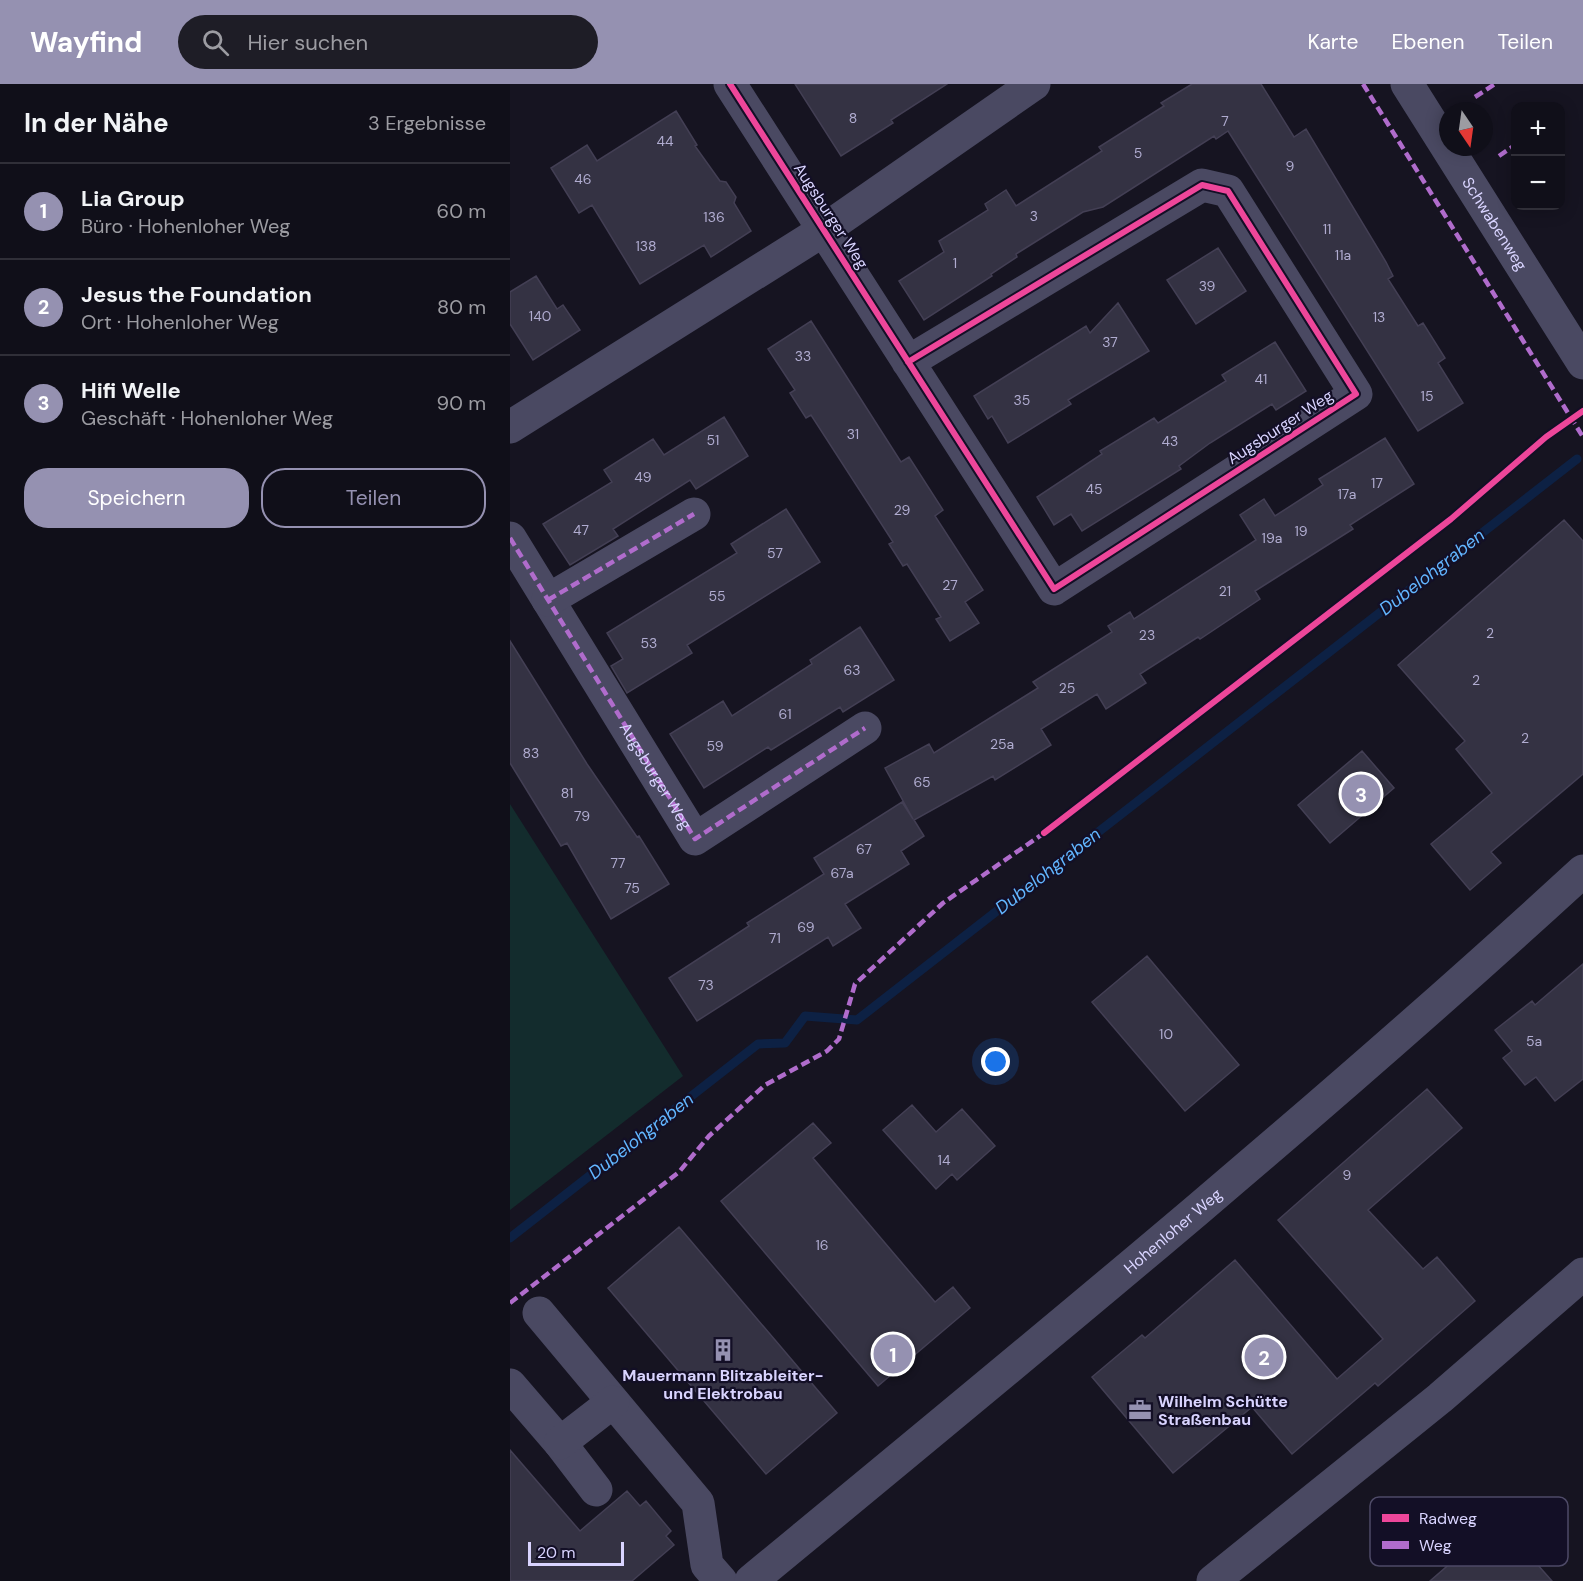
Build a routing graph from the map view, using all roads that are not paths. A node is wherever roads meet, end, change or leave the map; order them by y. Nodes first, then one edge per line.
1 (730, 84) edge
2 (1034, 84) edge
3 (1407, 84) edge
4 (824, 230) junction
5 (908, 362) junction
6 (1583, 363) edge
7 (510, 427) edge
8 (694, 514) dead end
9 (510, 538) edge
10 (548, 600) junction
11 (865, 728) dead end
12 (1583, 871) edge
13 (1583, 1274) edge
14 (539, 1314) dead end
15 (510, 1385) edge
16 (613, 1402) junction
17 (560, 1443) junction
18 (596, 1490) dead end
19 (721, 1581) edge
20 (751, 1581) edge
21 (1212, 1581) edge

1 - 4 street, Augsburger Weg
2 - 4 street, Augsburger Weg
3 - 6 street, Schwabenweg
4 - 5 street, Augsburger Weg
4 - 7 street, Augsburger Weg
5 - 5 street, Augsburger Weg
8 - 10 street
9 - 10 street, Augsburger Weg
10 - 11 street, Augsburger Weg
12 - 20 street, Hohenloher Weg
13 - 21 street
14 - 16 street
15 - 17 street
16 - 17 street
16 - 19 street
17 - 18 street

